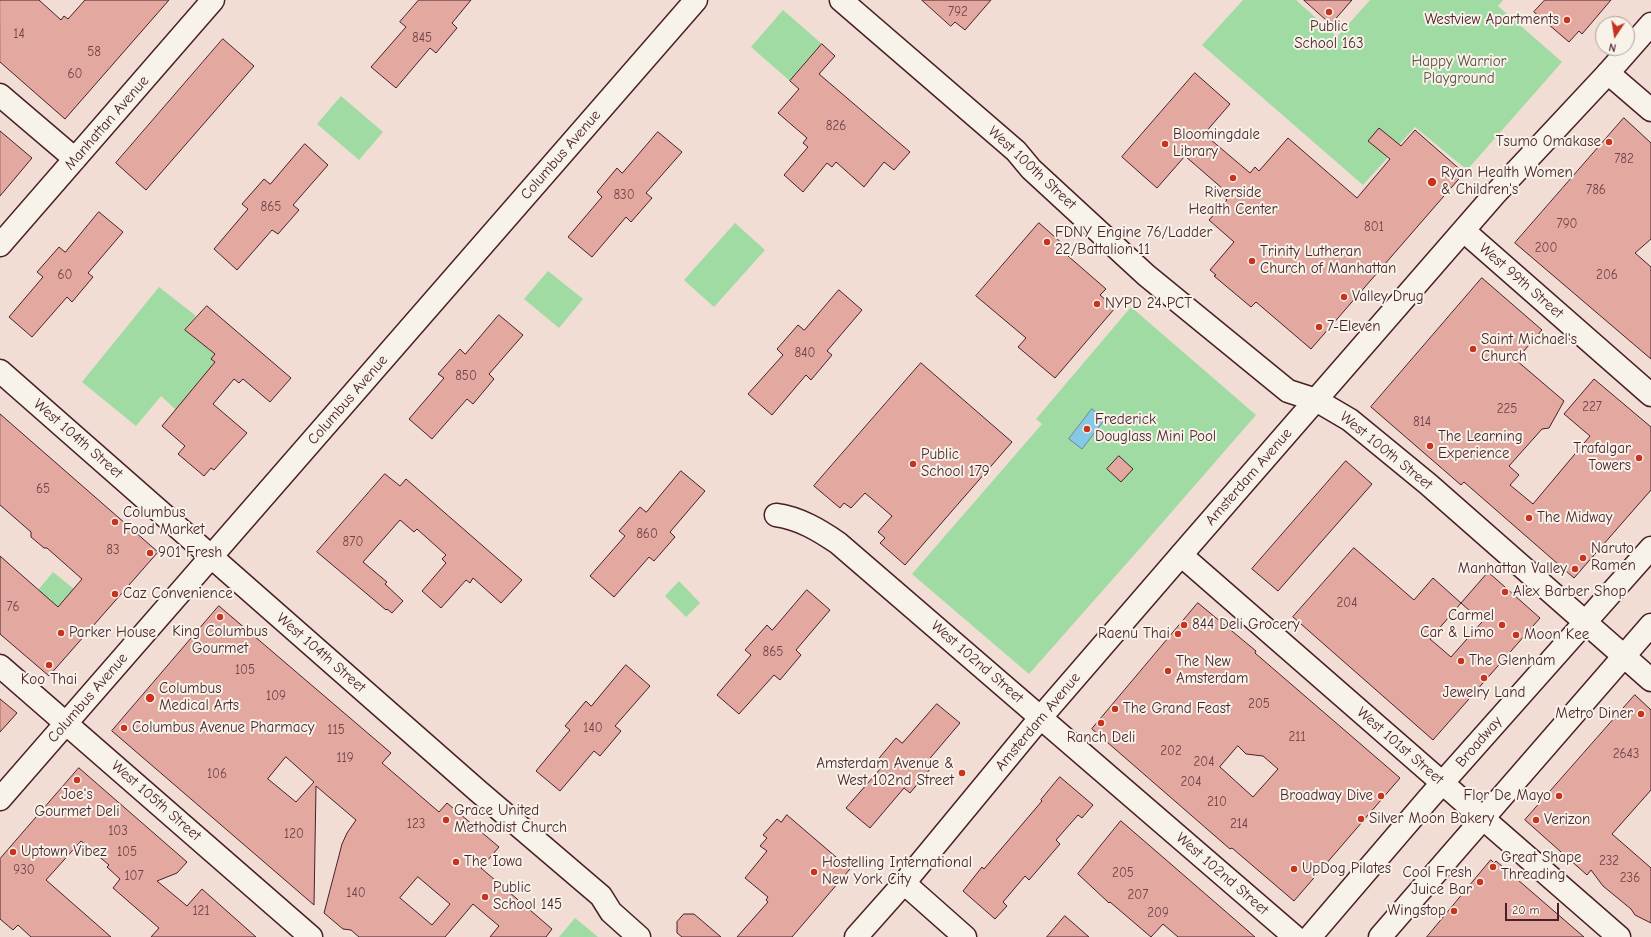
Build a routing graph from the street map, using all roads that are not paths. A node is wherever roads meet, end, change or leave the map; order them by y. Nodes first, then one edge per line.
1 (213, 0) edge
2 (696, 0) edge
3 (841, 0) edge
4 (1651, 24) edge
5 (1608, 73) junction
6 (0, 95) edge
7 (1651, 110) edge
8 (75, 159) junction
9 (1464, 231) junction
10 (0, 245) edge
11 (0, 371) edge
12 (1651, 395) edge
13 (1316, 400) junction
14 (776, 514) dead end
15 (1651, 548) edge
16 (1181, 555) junction
17 (211, 557) junction
18 (1585, 622) junction
19 (1651, 625) edge
20 (1624, 656) junction
21 (0, 666) edge
22 (1651, 680) edge
23 (1041, 717) junction
24 (66, 724) junction
25 (1443, 783) junction
26 (0, 799) edge
27 (1483, 818) junction
28 (904, 883) junction
29 (311, 937) edge
30 (639, 937) edge
31 (856, 937) edge
32 (965, 937) edge
33 (1295, 937) edge
34 (1310, 937) edge
35 (1380, 937) edge
36 (1619, 937) edge

1 - 8 street, Manhattan Avenue
2 - 17 street, Columbus Avenue
3 - 13 street, West 100th Street
4 - 5 street, Amsterdam Avenue
5 - 7 street
5 - 9 street, Amsterdam Avenue
6 - 8 street
8 - 10 street, Manhattan Avenue
9 - 12 street, West 99th Street
9 - 13 street, Amsterdam Avenue
11 - 17 street, West 104th Street
13 - 16 street, Amsterdam Avenue
13 - 18 street, West 100th Street
14 - 23 street, West 102nd Street
15 - 18 street, Broadway
16 - 23 street, Amsterdam Avenue
16 - 25 street, West 101st Street
17 - 24 street, Columbus Avenue
17 - 30 street, West 104th Street
18 - 20 street, West 100th Street
18 - 25 street, Broadway
19 - 20 street
20 - 22 street, West 100th Street
20 - 27 street
21 - 24 street, West 105th Street
23 - 28 street, Amsterdam Avenue
23 - 33 street, West 102nd Street
24 - 26 street, Columbus Avenue
24 - 29 street, West 105th Street
25 - 27 street, West 101st Street
25 - 34 street, Broadway
27 - 35 street
27 - 36 street, West 101st Street
28 - 31 street, Amsterdam Avenue
28 - 32 street

